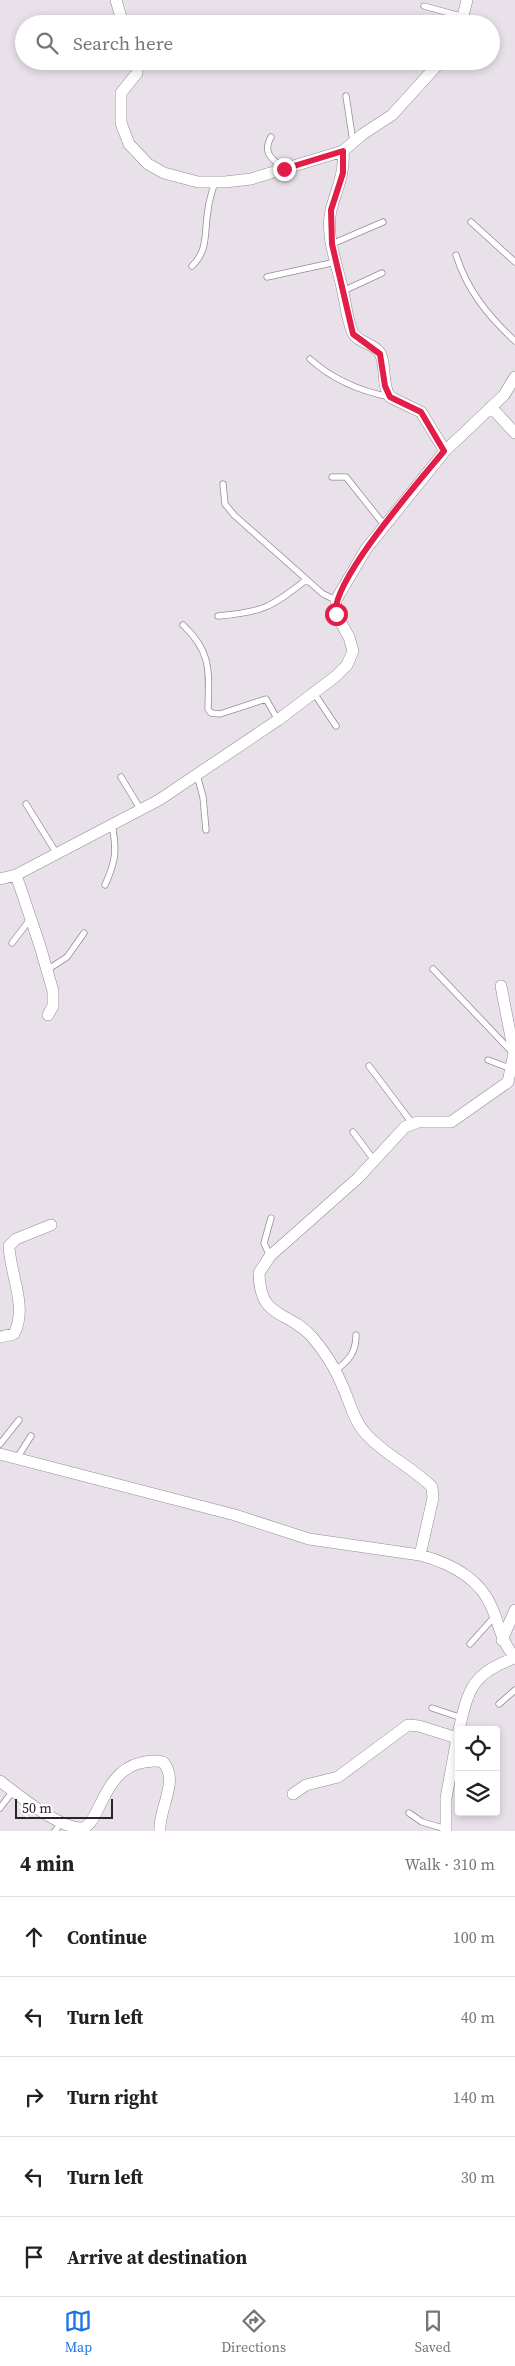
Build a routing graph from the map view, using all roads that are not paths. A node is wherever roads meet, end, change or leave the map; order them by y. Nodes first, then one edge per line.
1 (116, 0) edge
2 (467, 0) edge
3 (424, 6) dead end
4 (120, 15) edge
5 (448, 15) edge
6 (463, 15) edge
7 (137, 70) edge
8 (433, 70) edge
9 (346, 96) dead end
10 (271, 137) dead end
11 (353, 142) junction
12 (343, 151) junction
13 (284, 169) junction
14 (215, 182) junction
15 (383, 222) dead end
16 (471, 222) dead end
17 (332, 244) junction
18 (456, 255) dead end
19 (336, 262) junction
20 (515, 262) edge
21 (192, 266) dead end
22 (382, 273) dead end
23 (267, 277) dead end
24 (343, 291) junction
25 (515, 341) edge
26 (310, 359) dead end
27 (515, 378) edge
28 (390, 397) junction
29 (491, 407) junction
30 (515, 433) edge
31 (444, 451) junction
32 (332, 477) dead end
33 (223, 484) dead end
34 (385, 526) junction
35 (306, 580) junction
36 (336, 600) junction
37 (218, 616) dead end
38 (183, 625) dead end
39 (314, 693) junction
40 (278, 720) junction
41 (336, 726) dead end
42 (197, 775) junction
43 (121, 777) dead end
44 (26, 804) dead end
45 (141, 810) junction
46 (112, 825) junction
47 (206, 830) dead end
48 (57, 854) junction
49 (16, 875) junction
50 (0, 879) edge
51 (105, 884) dead end
52 (31, 918) junction
53 (84, 933) dead end
54 (12, 943) dead end
55 (433, 969) dead end
56 (47, 970) junction
57 (501, 986) dead end
58 (48, 1014) dead end
59 (514, 1053) edge
60 (488, 1060) dead end
61 (369, 1066) dead end
62 (512, 1069) junction
63 (412, 1123) junction
64 (353, 1132) dead end
65 (374, 1160) junction
66 (271, 1218) dead end
67 (51, 1225) dead end
68 (270, 1256) junction
69 (356, 1335) dead end
70 (0, 1337) edge
71 (335, 1371) junction
72 (19, 1420) dead end
73 (31, 1436) dead end
74 (0, 1444) edge
75 (0, 1454) edge
76 (17, 1458) junction
77 (420, 1555) junction
78 (515, 1610) edge
79 (495, 1616) junction
80 (502, 1640) junction
81 (470, 1644) dead end
82 (515, 1657) edge
83 (515, 1690) edge
84 (499, 1704) dead end
85 (432, 1708) dead end
86 (462, 1718) junction
87 (460, 1726) edge
88 (455, 1732) edge
89 (455, 1749) edge
90 (0, 1781) edge
91 (13, 1791) junction
92 (293, 1794) dead end
93 (0, 1808) edge
94 (409, 1813) dead end
95 (58, 1826) edge
96 (92, 1827) edge
97 (446, 1830) edge
98 (160, 1831) edge

1 - 4 street
2 - 6 street
3 - 5 lane
7 - 14 street
8 - 11 street
9 - 11 lane
10 - 13 lane
11 - 12 street
12 - 13 street
12 - 17 street
13 - 14 street
14 - 21 lane
15 - 17 lane
16 - 20 lane
17 - 19 street
18 - 25 lane
19 - 23 lane
19 - 24 street
22 - 24 lane
24 - 28 street
26 - 28 lane
27 - 29 street
28 - 31 street
29 - 30 street
29 - 31 street
31 - 34 street
32 - 34 lane
33 - 35 lane
34 - 36 street
35 - 36 lane
35 - 37 lane
36 - 39 street
38 - 40 lane
39 - 40 street
39 - 41 lane
40 - 42 street
42 - 45 street
42 - 47 lane
43 - 45 lane
44 - 48 lane
45 - 46 street
46 - 48 street
46 - 51 lane
48 - 49 street
49 - 50 street
49 - 52 street
52 - 54 lane
52 - 56 street
53 - 56 lane
55 - 59 lane
56 - 58 street
57 - 59 street
59 - 62 street
60 - 62 lane
61 - 63 lane
62 - 63 street
63 - 65 street
64 - 65 lane
65 - 68 street
66 - 68 lane
67 - 70 street
68 - 71 street
69 - 71 lane
71 - 77 street
72 - 74 lane
73 - 76 lane
75 - 76 street
76 - 77 street
77 - 79 street
78 - 80 street
79 - 80 street
79 - 81 lane
80 - 82 street
82 - 86 street
83 - 84 lane
85 - 86 lane
86 - 87 street
88 - 92 street
89 - 97 street
90 - 91 street
91 - 93 lane
91 - 95 street
94 - 97 lane
95 - 96 street
96 - 98 street

